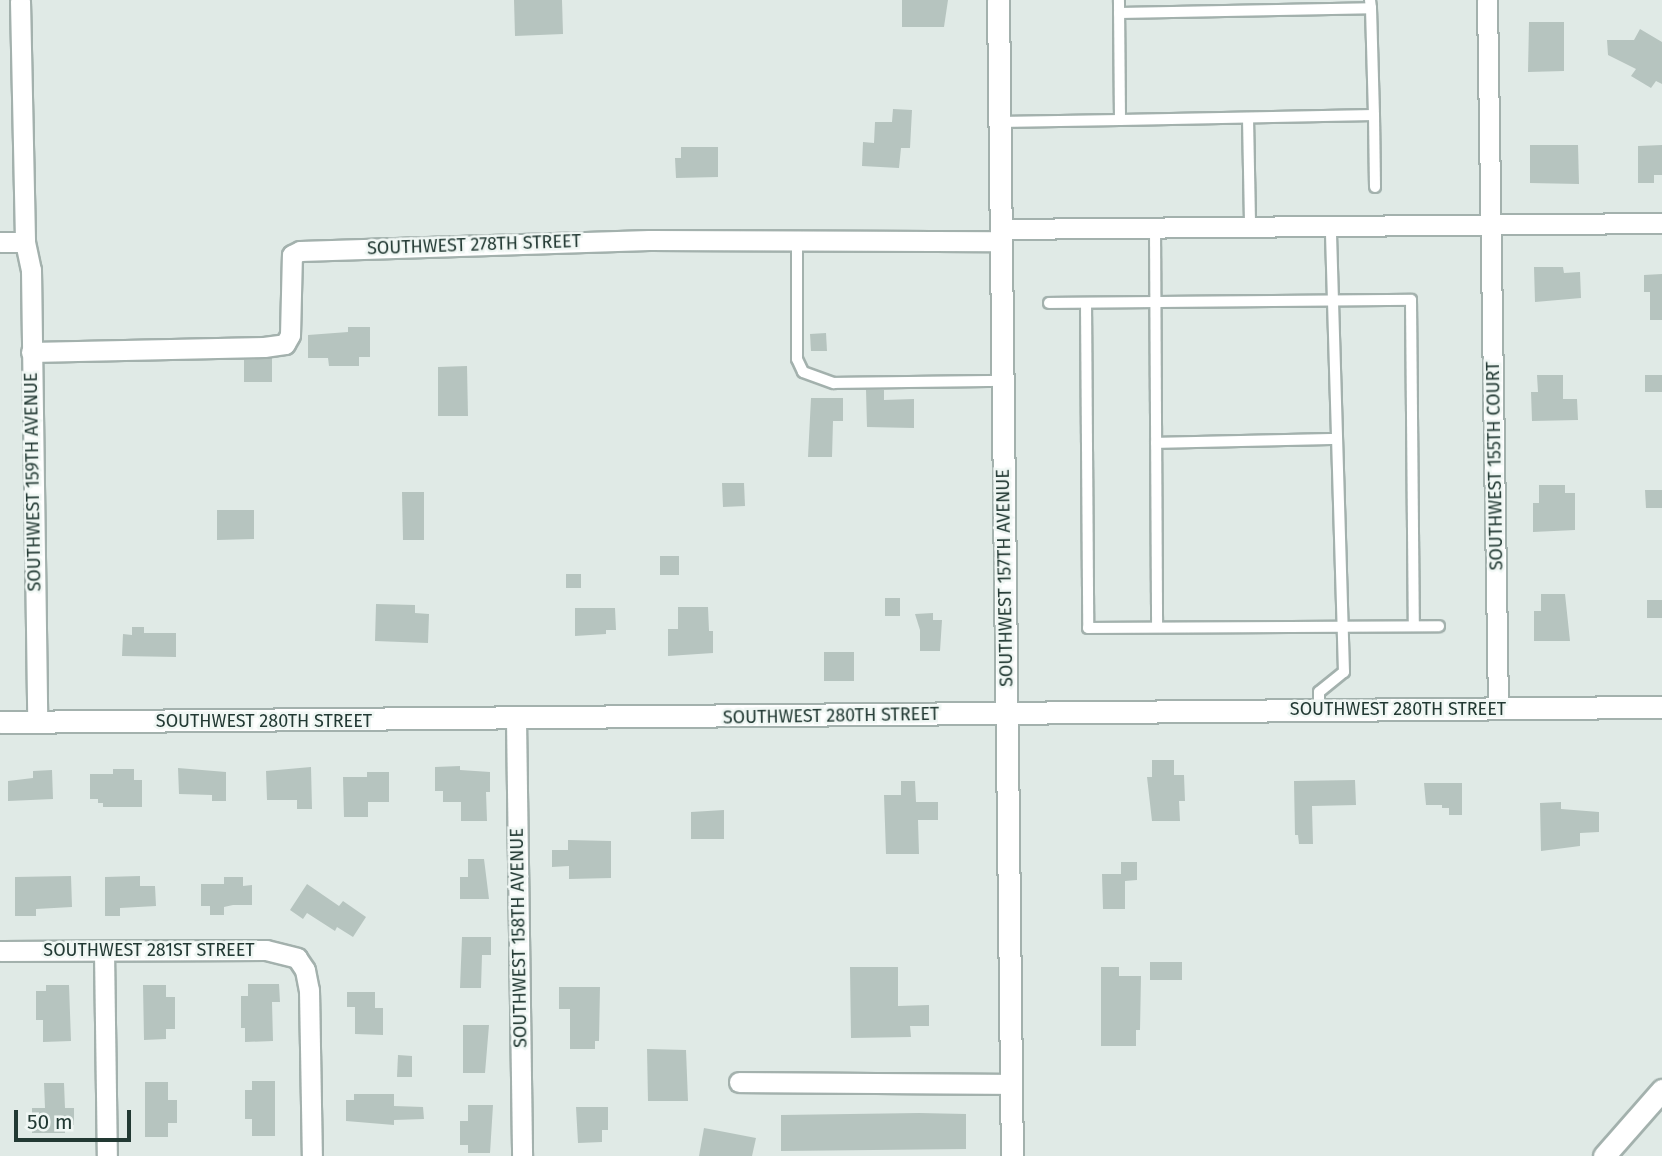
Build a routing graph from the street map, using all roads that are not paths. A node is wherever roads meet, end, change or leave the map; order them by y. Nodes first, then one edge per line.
1 (998, 0) edge
2 (1119, 0) edge
3 (1487, 0) edge
4 (13, 1) edge
5 (1371, 4) edge
6 (1119, 13) junction
7 (1374, 115) junction
8 (1248, 118) junction
9 (1120, 120) junction
10 (999, 121) junction
11 (1375, 187) dead end
12 (1662, 223) edge
13 (1491, 224) junction
14 (1331, 226) junction
15 (1250, 227) junction
16 (1156, 228) junction
17 (1000, 235) junction
18 (797, 241) junction
19 (0, 242) edge
20 (25, 242) junction
21 (1331, 300) junction
22 (1049, 303) dead end
23 (1086, 303) junction
24 (1156, 303) junction
25 (31, 352) junction
26 (1003, 381) junction
27 (1337, 439) junction
28 (1156, 443) junction
29 (1343, 625) junction
30 (1438, 625) dead end
31 (1414, 626) junction
32 (1157, 627) junction
33 (1662, 707) edge
34 (1498, 708) junction
35 (1319, 709) junction
36 (1007, 713) junction
37 (516, 719) junction
38 (0, 722) edge
39 (37, 722) junction
40 (0, 951) edge
41 (104, 951) junction
42 (739, 1082) dead end
43 (1012, 1084) junction
44 (1662, 1090) edge
45 (107, 1156) edge
46 (312, 1156) edge
47 (522, 1156) edge
48 (1012, 1156) edge
49 (1604, 1156) edge

1 - 10 street, SOUTHWEST 157TH AVENUE
2 - 6 lane
3 - 13 street, SOUTHWEST 155TH COURT
4 - 20 street, SOUTHWEST 159TH AVENUE
5 - 6 lane
5 - 7 lane
6 - 9 lane
7 - 8 lane
7 - 11 lane
8 - 9 lane
8 - 15 lane
9 - 10 lane
10 - 17 street, SOUTHWEST 157TH AVENUE
12 - 13 street
13 - 14 street, SOUTHWEST 278TH STREET
13 - 34 street, SOUTHWEST 155TH COURT
14 - 15 street, SOUTHWEST 278TH STREET
14 - 21 lane
15 - 16 street, SOUTHWEST 278TH STREET
16 - 17 street, SOUTHWEST 278TH STREET
16 - 24 lane
17 - 18 street, SOUTHWEST 278TH STREET
17 - 26 street, SOUTHWEST 157TH AVENUE
18 - 25 street, SOUTHWEST 278TH STREET
18 - 26 lane
19 - 20 street
20 - 25 street, SOUTHWEST 159TH AVENUE
21 - 24 lane
21 - 27 lane
21 - 31 lane
22 - 23 lane
23 - 24 lane
23 - 32 lane
24 - 28 lane
25 - 39 street, SOUTHWEST 159TH AVENUE
26 - 36 street, SOUTHWEST 157TH AVENUE
27 - 28 lane
27 - 29 lane
28 - 32 lane
29 - 31 lane
29 - 32 lane
29 - 35 lane
30 - 31 lane
33 - 34 street, SOUTHWEST 280TH STREET
34 - 35 street, SOUTHWEST 280TH STREET
35 - 36 street, SOUTHWEST 280TH STREET
36 - 37 street, SOUTHWEST 280TH STREET
36 - 43 street, SOUTHWEST 157TH AVENUE
37 - 39 street, SOUTHWEST 280TH STREET
37 - 47 street, SOUTHWEST 158TH AVENUE
38 - 39 street, SOUTHWEST 280TH STREET
40 - 41 street, SOUTHWEST 281ST STREET
41 - 45 street
41 - 46 street, SOUTHWEST 281ST STREET
42 - 43 street
43 - 48 street, SOUTHWEST 157TH AVENUE
44 - 49 street

